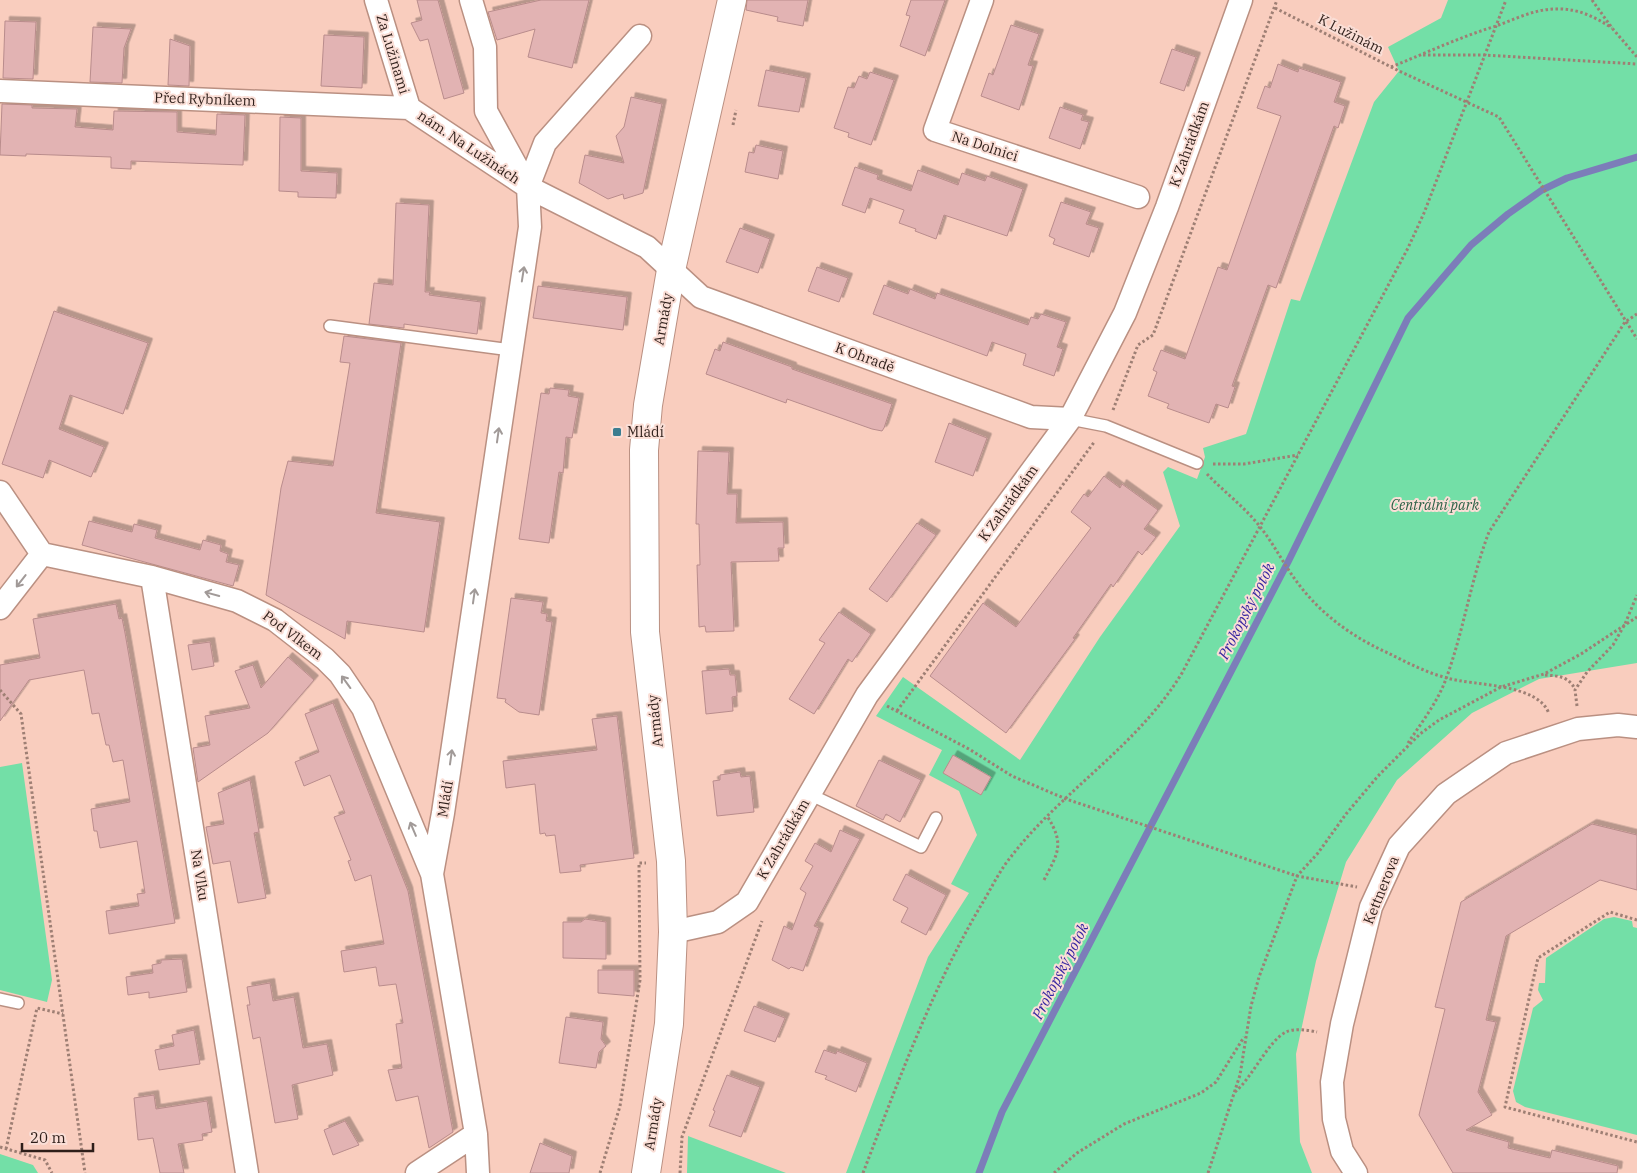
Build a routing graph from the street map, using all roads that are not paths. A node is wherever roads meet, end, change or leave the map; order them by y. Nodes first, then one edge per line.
1 (376, 0) edge
2 (471, 0) edge
3 (732, 0) edge
4 (982, 0) edge
5 (1240, 0) edge
6 (640, 36) dead end
7 (0, 91) edge
8 (410, 108) junction
9 (528, 187) junction
10 (1138, 197) dead end
11 (671, 270) junction
12 (330, 326) dead end
13 (511, 350) junction
14 (1070, 419) junction
15 (1197, 463) road end
16 (0, 492) edge
17 (42, 554) junction
18 (152, 577) junction
19 (0, 608) edge
20 (1637, 727) edge
21 (809, 794) junction
22 (936, 818) dead end
23 (432, 874) junction
24 (673, 932) junction
25 (0, 999) edge
26 (18, 1003) dead end
27 (476, 1134) junction
28 (247, 1173) edge
29 (417, 1173) edge
30 (478, 1173) edge
31 (646, 1173) edge
32 (1356, 1173) edge

1 - 8 street, Za Lužinami
2 - 9 street
3 - 11 street, Armády
4 - 10 street, Na Dolnici
5 - 14 street, K Zahrádkám
6 - 9 street
7 - 8 street, Před Rybníkem
8 - 9 street, nám. Na Lužinách
9 - 11 street
13 -> 9 street, Mládí
11 - 14 street, K Ohradě
11 - 24 street, Armády
12 - 13 lane
23 -> 13 street, Mládí
14 - 15 lane
14 - 21 street, K Zahrádkám
16 - 17 street
17 - 18 street, Pod Vlkem
17 -> 19 street
23 -> 18 street, Pod Vlkem
18 - 28 street, Na Vlku
20 - 32 street, Kettnerova
21 - 22 lane
21 - 24 street, K Zahrádkám
23 - 27 street, Mládí
24 - 31 street, Armády
25 - 26 lane
27 - 29 street
27 - 30 street, Mládí

